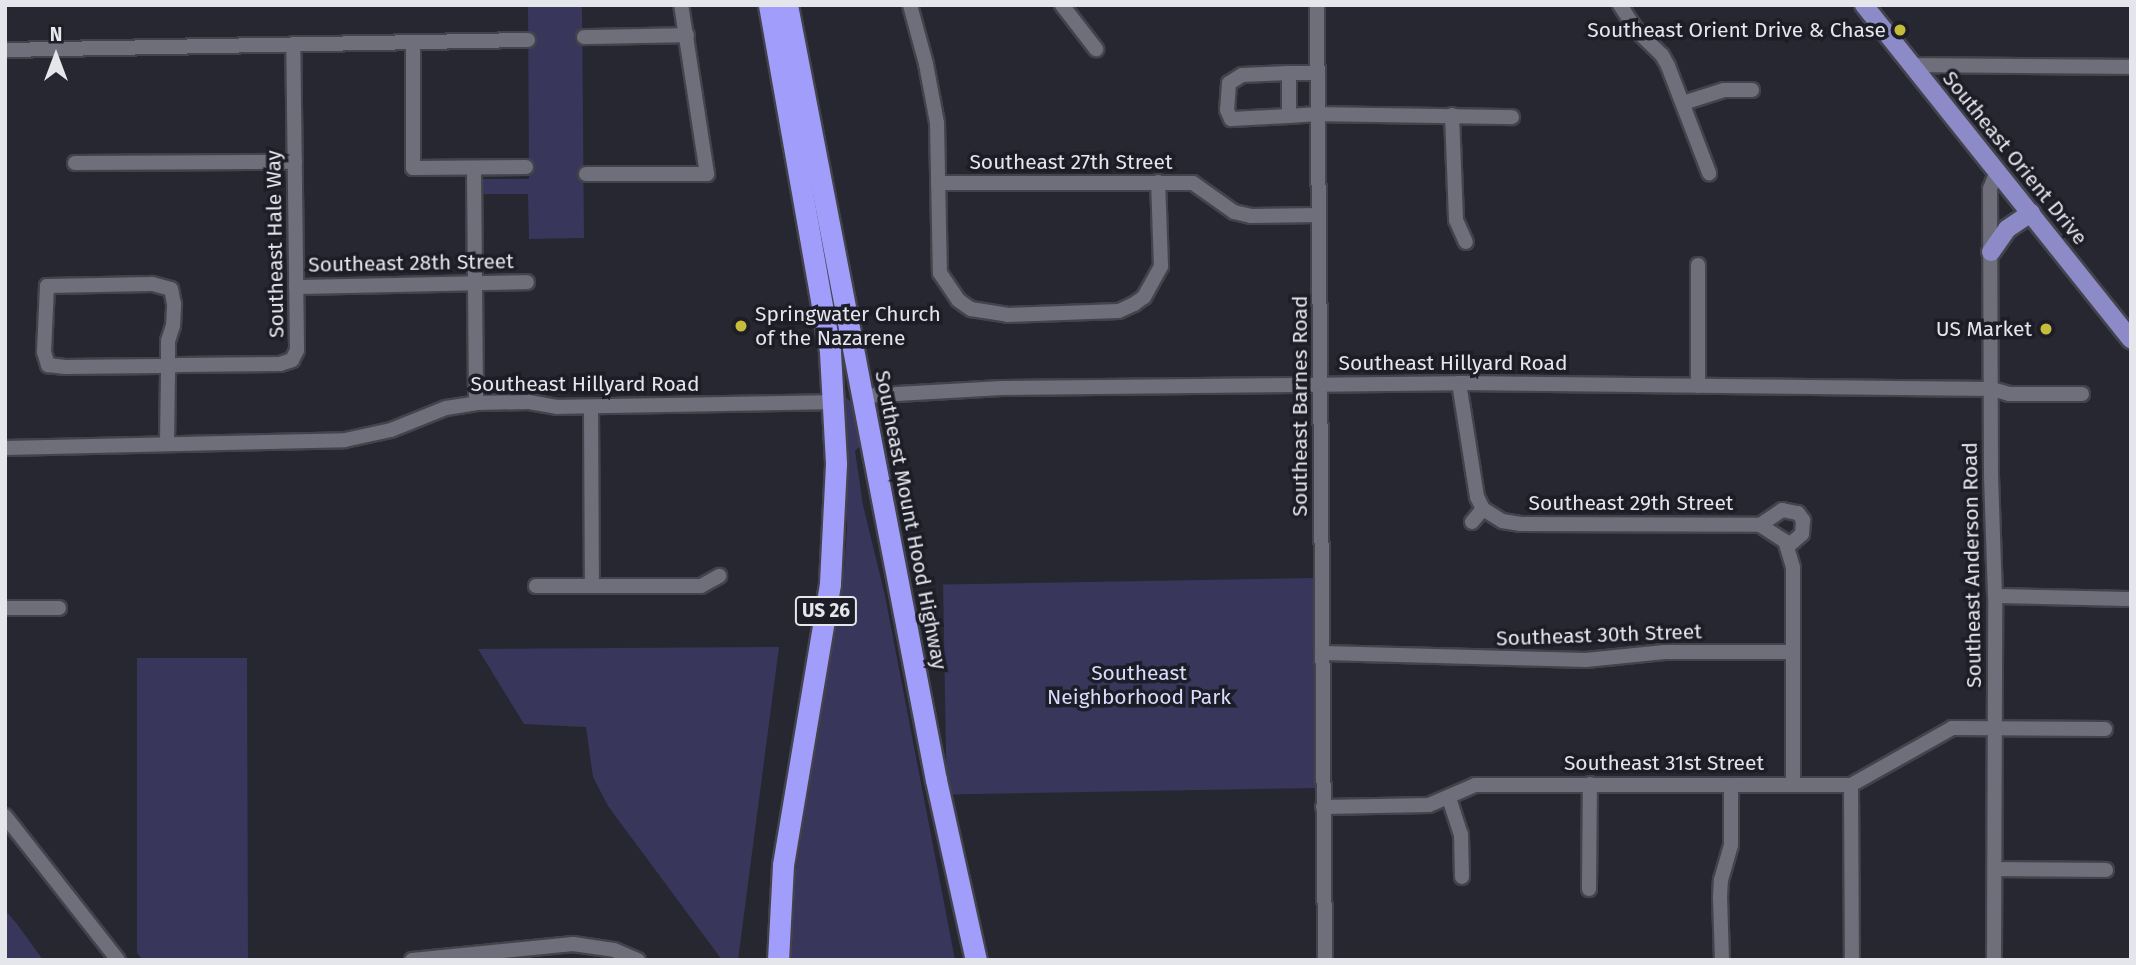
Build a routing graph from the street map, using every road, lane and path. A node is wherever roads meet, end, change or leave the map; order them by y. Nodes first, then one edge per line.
1 (681, 5) edge
2 (769, 5) edge
3 (787, 5) edge
4 (910, 5) edge
5 (1062, 5) edge
6 (1317, 5) edge
7 (1620, 5) edge
8 (1864, 5) edge
9 (687, 36) junction
10 (584, 37) dead end
11 (528, 40) dead end
12 (413, 42) junction
13 (293, 44) junction
14 (1096, 49) dead end
15 (5, 50) edge
16 (1912, 65) junction
17 (2131, 67) edge
18 (1289, 73) junction
19 (1318, 73) junction
20 (1752, 90) dead end
21 (1683, 103) junction
22 (1318, 114) junction
23 (1452, 115) junction
24 (1289, 116) junction
25 (1512, 117) dead end
26 (295, 162) junction
27 (75, 163) dead end
28 (526, 167) dead end
29 (474, 168) junction
30 (1997, 171) junction
31 (1709, 173) dead end
32 (586, 174) dead end
33 (1158, 182) junction
34 (938, 183) junction
35 (2031, 213) junction
36 (1320, 215) junction
37 (1466, 242) dead end
38 (1991, 253) junction
39 (814, 260) junction
40 (1699, 265) dead end
41 (475, 282) junction
42 (527, 282) dead end
43 (296, 287) junction
44 (2131, 339) edge
45 (168, 366) junction
46 (1459, 383) junction
47 (1322, 384) junction
48 (1698, 386) junction
49 (1992, 389) junction
50 (2082, 394) dead end
51 (862, 397) junction
52 (834, 402) junction
53 (476, 403) junction
54 (591, 407) junction
55 (167, 443) junction
56 (5, 447) edge
57 (1483, 509) junction
58 (1472, 522) dead end
59 (1760, 525) junction
60 (1783, 541) junction
61 (719, 576) dead end
62 (536, 586) dead end
63 (592, 586) junction
64 (1996, 596) junction
65 (2131, 599) edge
66 (5, 608) edge
67 (58, 608) dead end
68 (1792, 652) junction
69 (1323, 653) junction
70 (1995, 727) junction
71 (2105, 729) dead end
72 (1590, 784) junction
73 (1793, 784) junction
74 (1731, 785) junction
75 (1851, 785) junction
76 (1448, 798) junction
77 (1324, 807) junction
78 (5, 816) edge
79 (1995, 869) junction
80 (2106, 870) dead end
81 (1462, 877) dead end
82 (1589, 889) dead end
83 (430, 959) edge
84 (118, 960) edge
85 (412, 960) edge
86 (638, 960) edge
87 (778, 960) edge
88 (976, 960) edge
89 (1325, 960) edge
90 (1722, 960) edge
91 (1852, 960) edge
92 (1994, 960) edge

1 - 9 street
2 - 39 highway, US 26
3 - 51 highway, Southeast Mount Hood Highway
4 - 34 street
5 - 14 street
6 - 19 street, Southeast Barnes Road
7 - 21 street
8 - 16 main road, Southeast Orient Drive
9 - 10 street
9 - 32 street
11 - 12 street
12 - 13 street
12 - 29 street
13 - 15 street
13 - 26 street, Southeast Hale Way
16 - 17 street
16 - 30 main road, Southeast Orient Drive
18 - 19 street
18 - 24 street
18 - 24 street
19 - 22 street, Southeast Barnes Road
20 - 21 street
21 - 31 street
22 - 23 street
22 - 24 street
22 - 36 street, Southeast Barnes Road
23 - 25 street
23 - 37 street
26 - 27 street
26 - 43 street, Southeast Hale Way
28 - 29 street
29 - 41 street
30 - 35 main road, Southeast Orient Drive
30 - 38 street, Southeast Anderson Road
33 - 34 street, Southeast 27th Street
33 - 34 street
33 - 36 street, Southeast 27th Street
35 - 38 main road
35 - 44 main road, Southeast Orient Drive
36 - 47 street, Southeast Barnes Road
38 - 49 street, Southeast Anderson Road
39 - 51 highway
39 - 52 highway, US 26
40 - 48 street
41 - 42 street, Southeast 28th Street
41 - 43 street, Southeast 28th Street
41 - 53 street
43 - 45 street, Southeast Hale Way
45 - 45 street
45 - 55 street
46 - 47 street, Southeast Hillyard Road
46 - 48 street, Southeast Hillyard Road
46 - 57 street
47 - 51 street, Southeast Hillyard Road
47 - 69 street, Southeast Barnes Road
48 - 49 street, Southeast Hillyard Road
49 - 50 street, Southeast Hillyard Road
49 - 64 street, Southeast Anderson Road
51 - 88 highway, Southeast Mount Hood Highway
52 - 54 street, Southeast Hillyard Road
52 - 87 highway, US 26
53 - 54 street, Southeast Hillyard Road
53 - 55 street, Southeast Hillyard Road
54 - 63 street
55 - 56 street, Southeast Hillyard Road
57 - 58 street
57 - 59 street, Southeast 29th Street
59 - 60 street, Southeast 29th Street
59 - 60 street
60 - 68 street
61 - 63 street
62 - 63 street
64 - 65 street
64 - 70 street, Southeast Anderson Road
66 - 67 street
68 - 69 street, Southeast 30th Street
68 - 73 street
69 - 77 street, Southeast Barnes Road
70 - 71 street, Southeast 31st Street
70 - 75 street, Southeast 31st Street
70 - 79 street, Southeast Anderson Road
72 - 74 street, Southeast 31st Street
72 - 76 street, Southeast 31st Street
72 - 82 street
73 - 74 street, Southeast 31st Street
73 - 75 street, Southeast 31st Street
74 - 90 street
75 - 91 street
76 - 77 street, Southeast 31st Street
76 - 81 street
77 - 89 street, Southeast Barnes Road
78 - 84 street
79 - 80 street
79 - 92 street, Southeast Anderson Road
83 - 85 street
83 - 86 street

